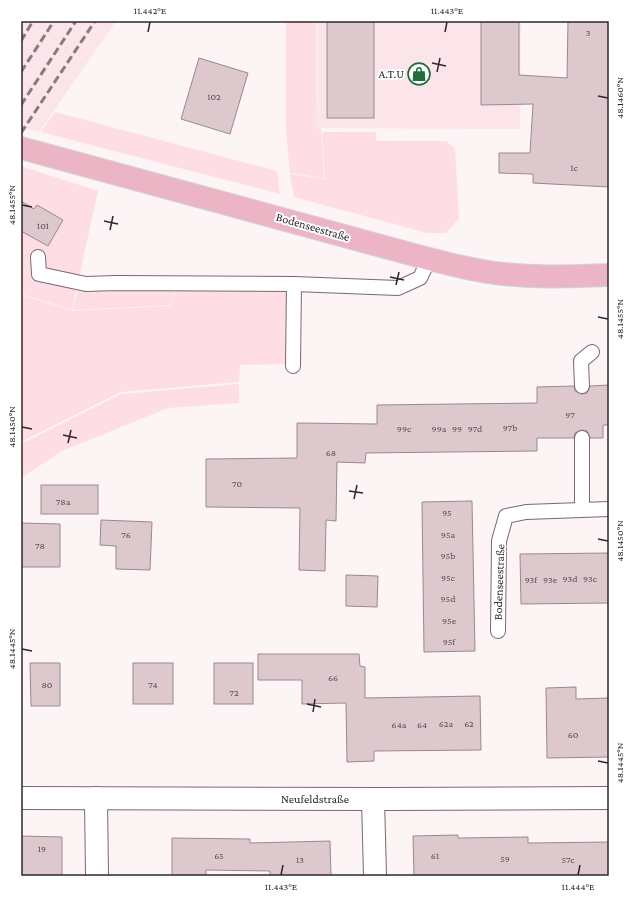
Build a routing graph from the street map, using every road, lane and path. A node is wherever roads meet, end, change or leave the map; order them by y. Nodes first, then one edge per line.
1 (21, 148) edge
2 (38, 257) dead end
3 (429, 259) junction
4 (609, 275) edge
5 (294, 284) junction
6 (592, 352) dead end
7 (293, 366) dead end
8 (582, 386) dead end
9 (582, 438) dead end
10 (582, 509) junction
11 (609, 509) edge
12 (498, 631) dead end
13 (21, 798) edge
14 (96, 798) junction
15 (609, 798) edge
16 (373, 799) junction
17 (97, 876) edge
18 (376, 876) edge

1 - 3 main road, Bodenseestraße
2 - 5 lane
3 - 4 main road, Bodenseestraße
3 - 5 lane
5 - 7 lane
6 - 8 lane
9 - 10 lane
10 - 11 lane, Bodenseestraße
10 - 12 lane, Bodenseestraße
13 - 14 street, Neufeldstraße
14 - 16 street, Neufeldstraße
14 - 17 street
15 - 16 street, Neufeldstraße
16 - 18 street

